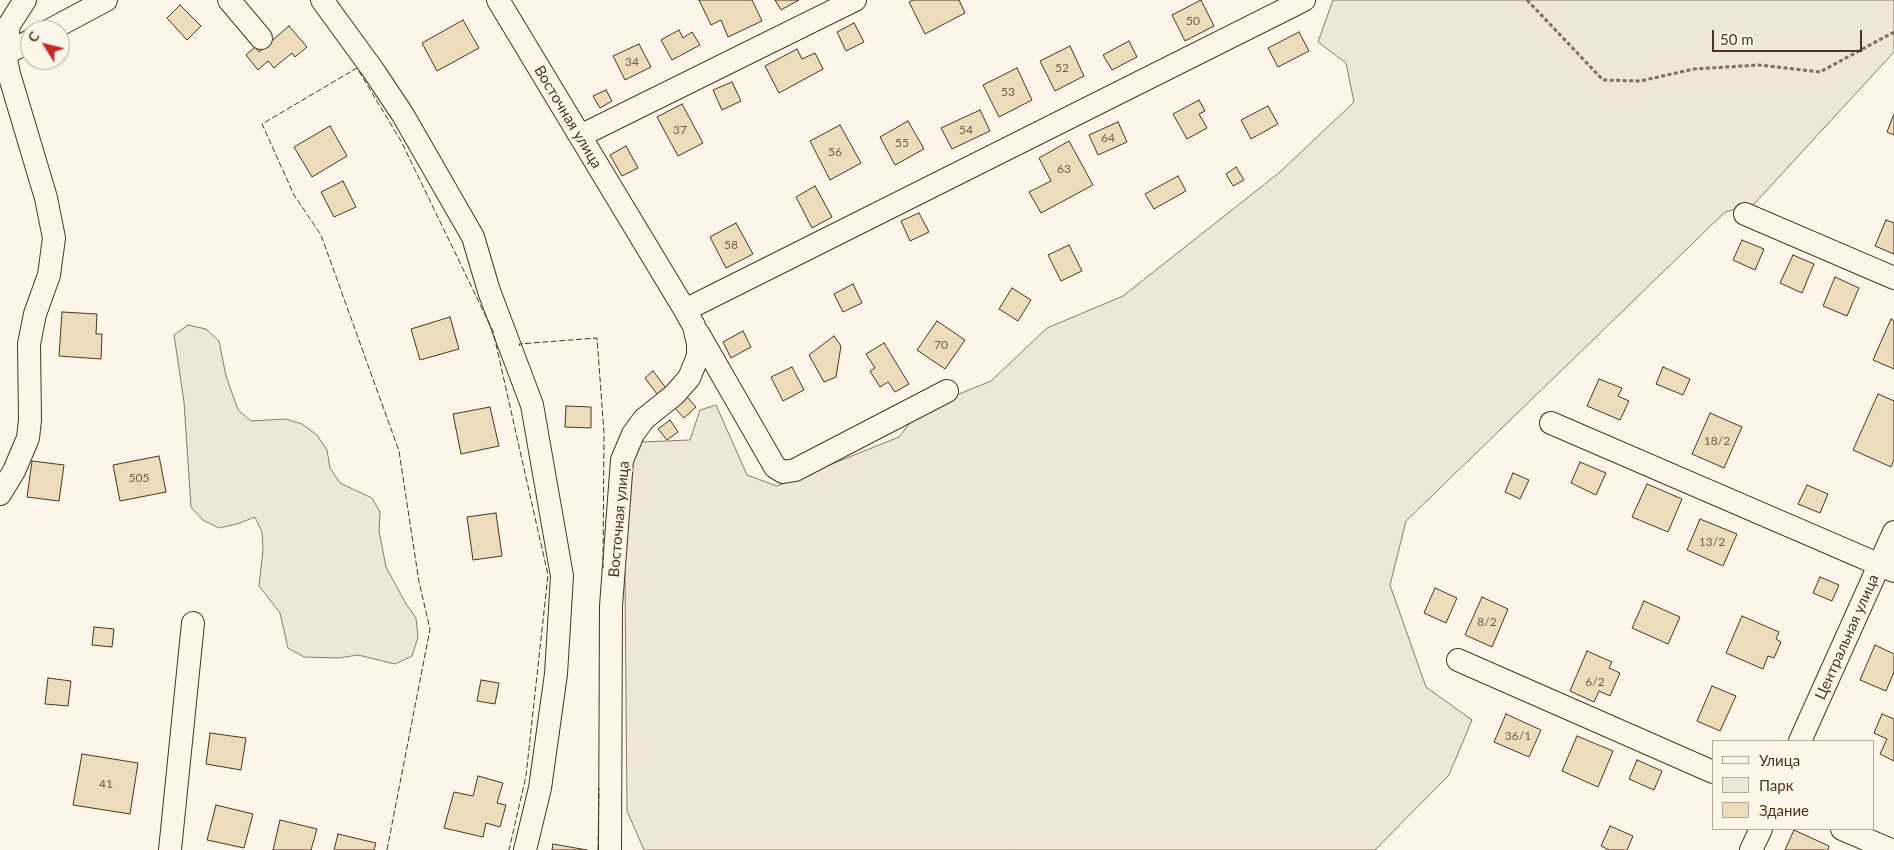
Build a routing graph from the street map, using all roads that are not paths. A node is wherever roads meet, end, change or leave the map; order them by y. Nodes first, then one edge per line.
1 (25, 0) edge
2 (106, 0) edge
3 (229, 0) edge
4 (322, 0) edge
5 (498, 0) edge
6 (855, 0) edge
7 (1304, 0) edge
8 (69, 20) edge
9 (261, 38) dead end
10 (20, 46) edge
11 (5, 54) junction
12 (580, 136) junction
13 (1745, 214) dead end
14 (1894, 278) edge
15 (690, 318) junction
16 (947, 391) dead end
17 (1551, 423) dead end
18 (0, 494) edge
19 (1894, 532) edge
20 (1887, 568) edge
21 (193, 623) dead end
22 (1458, 660) dead end
23 (1801, 740) edge
24 (1712, 772) edge
25 (1761, 830) edge
26 (1844, 830) edge
27 (170, 850) edge
28 (525, 850) edge
29 (610, 850) edge
30 (1751, 850) edge
31 (1891, 850) edge

1 - 11 street
2 - 8 street
3 - 9 street
4 - 28 street
5 - 12 street, Восточная улица
6 - 12 street
7 - 15 street
10 - 11 street
11 - 18 street
12 - 15 street, Восточная улица
13 - 14 street
15 - 16 street
15 - 29 street, Восточная улица
17 - 20 street
19 - 20 street, Центральная улица
20 - 23 street, Центральная улица
21 - 27 street
22 - 24 street
25 - 30 street
26 - 31 street

